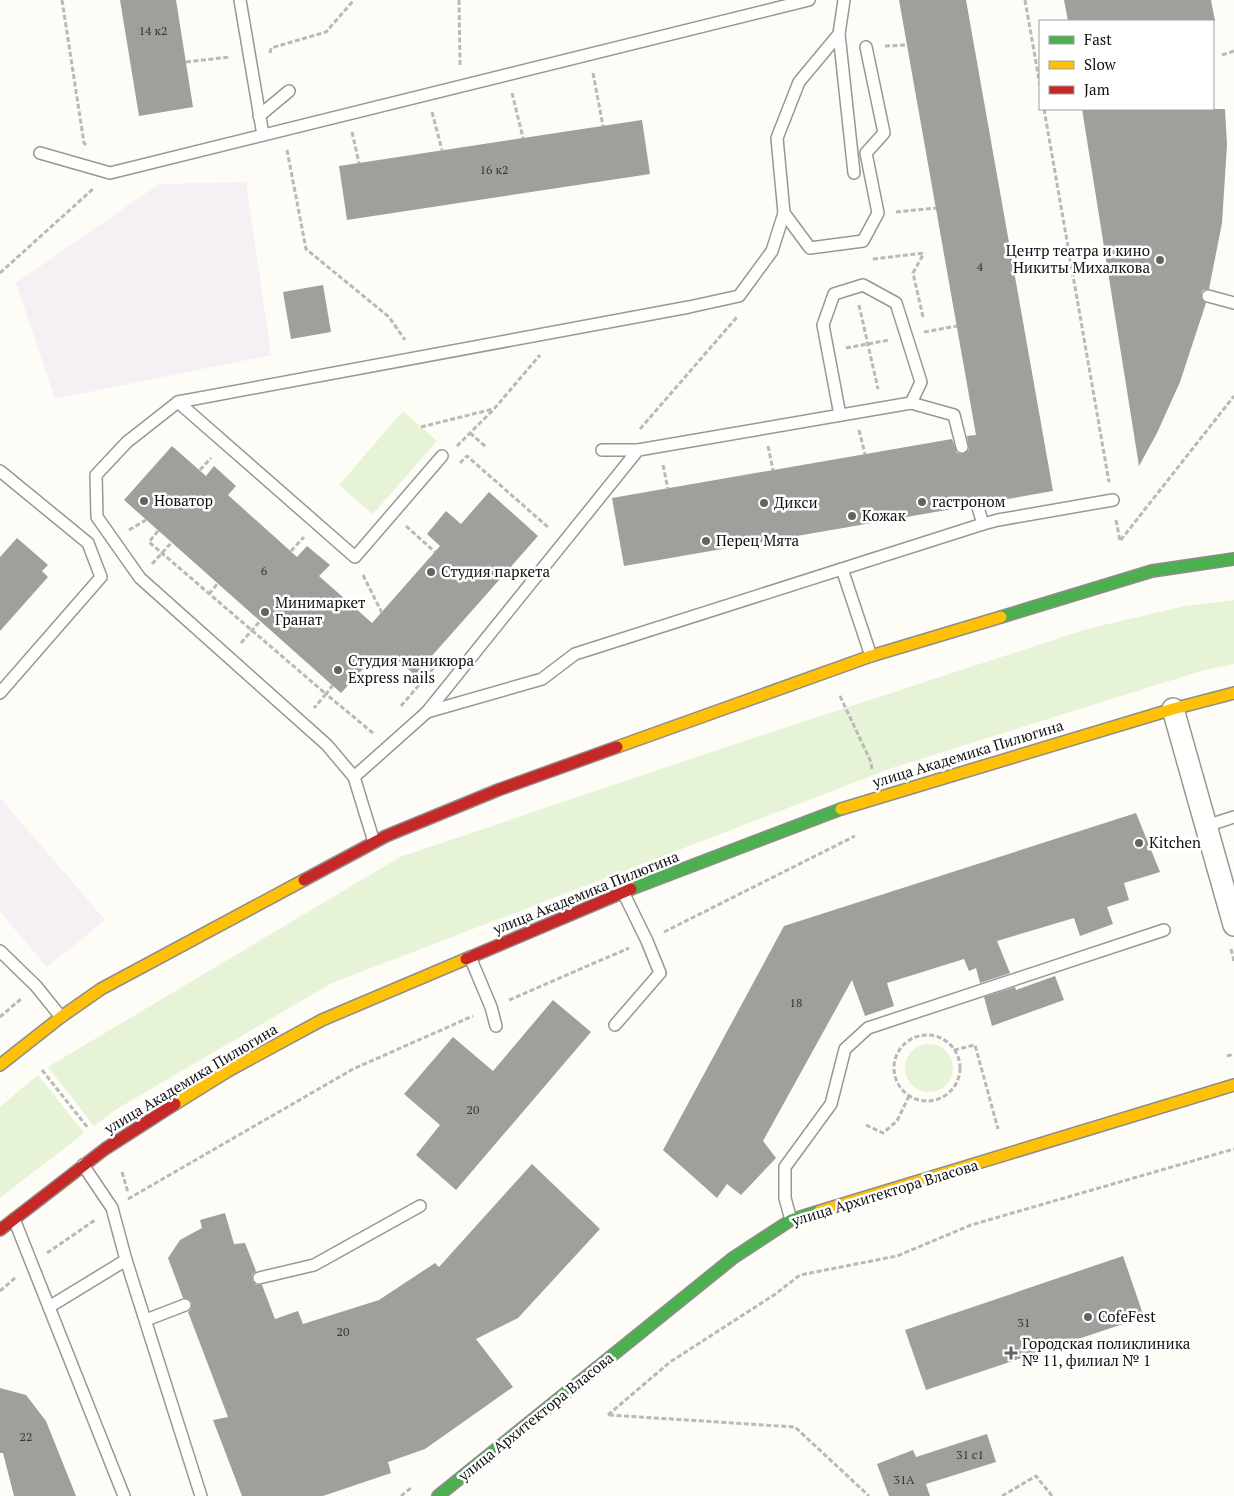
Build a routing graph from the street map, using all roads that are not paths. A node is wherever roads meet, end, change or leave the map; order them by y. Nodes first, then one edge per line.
1 (240, 0) edge
2 (809, 0) edge
3 (844, 0) edge
4 (838, 34) junction
5 (866, 47) dead end
6 (289, 91) dead end
7 (259, 116) junction
8 (263, 135) junction
9 (40, 153) dead end
10 (854, 173) dead end
11 (784, 213) junction
12 (1208, 296) dead end
13 (1234, 303) edge
14 (178, 402) junction
15 (911, 403) junction
16 (840, 415) junction
17 (962, 447) dead end
18 (602, 450) dead end
19 (638, 450) junction
20 (442, 456) dead end
21 (0, 471) edge
22 (1113, 500) road end
23 (977, 504) dead end
24 (983, 524) junction
25 (1234, 559) edge
26 (842, 569) junction
27 (871, 656) junction
28 (0, 693) edge
29 (1234, 693) edge
30 (1173, 708) junction
31 (427, 712) junction
32 (354, 778) junction
33 (1234, 817) edge
34 (1206, 826) junction
35 (374, 842) junction
36 (622, 892) junction
37 (1234, 925) edge
38 (1164, 930) dead end
39 (0, 951) edge
40 (470, 957) junction
41 (61, 1017) junction
42 (615, 1025) dead end
43 (496, 1026) dead end
44 (0, 1065) edge
45 (1234, 1085) edge
46 (83, 1165) junction
47 (420, 1206) dead end
48 (13, 1219) junction
49 (791, 1220) junction
50 (0, 1230) edge
51 (126, 1260) junction
52 (259, 1278) dead end
53 (186, 1305) dead end
54 (49, 1307) junction
55 (146, 1320) junction
56 (124, 1496) edge
57 (201, 1496) edge
58 (438, 1496) edge

1 - 7 lane
2 - 8 lane
3 - 4 lane
4 - 10 lane
4 - 11 lane
5 - 11 lane
6 - 7 lane
7 - 8 lane
8 - 9 lane
11 - 14 lane
12 - 13 lane
14 - 20 lane
14 - 32 lane
15 - 16 lane
15 - 16 lane
15 - 17 lane
16 - 19 lane
18 - 19 lane
19 - 31 lane
21 - 28 lane
22 - 24 lane
23 - 24 lane
24 - 26 lane
25 - 27 street
26 - 27 lane
26 - 31 lane
27 - 35 street
29 - 30 street, улица Академика Пилюгина
30 - 34 street
30 - 36 street, улица Академика Пилюгина
31 - 32 lane
32 - 35 lane
33 - 34 lane
34 - 37 street
35 - 41 street
36 - 40 street, улица Академика Пилюгина
36 - 42 lane
38 - 49 lane
39 - 41 lane
40 - 43 lane
40 - 46 street, улица Академика Пилюгина
41 - 44 street
45 - 49 street, улица Архитектора Власова
46 - 48 street, улица Академика Пилюгина
46 - 51 lane
47 - 52 lane
48 - 50 street, улица Академика Пилюгина
48 - 54 lane
49 - 58 street, улица Архитектора Власова
51 - 54 lane
51 - 55 lane
53 - 55 lane
54 - 56 lane
55 - 57 lane

